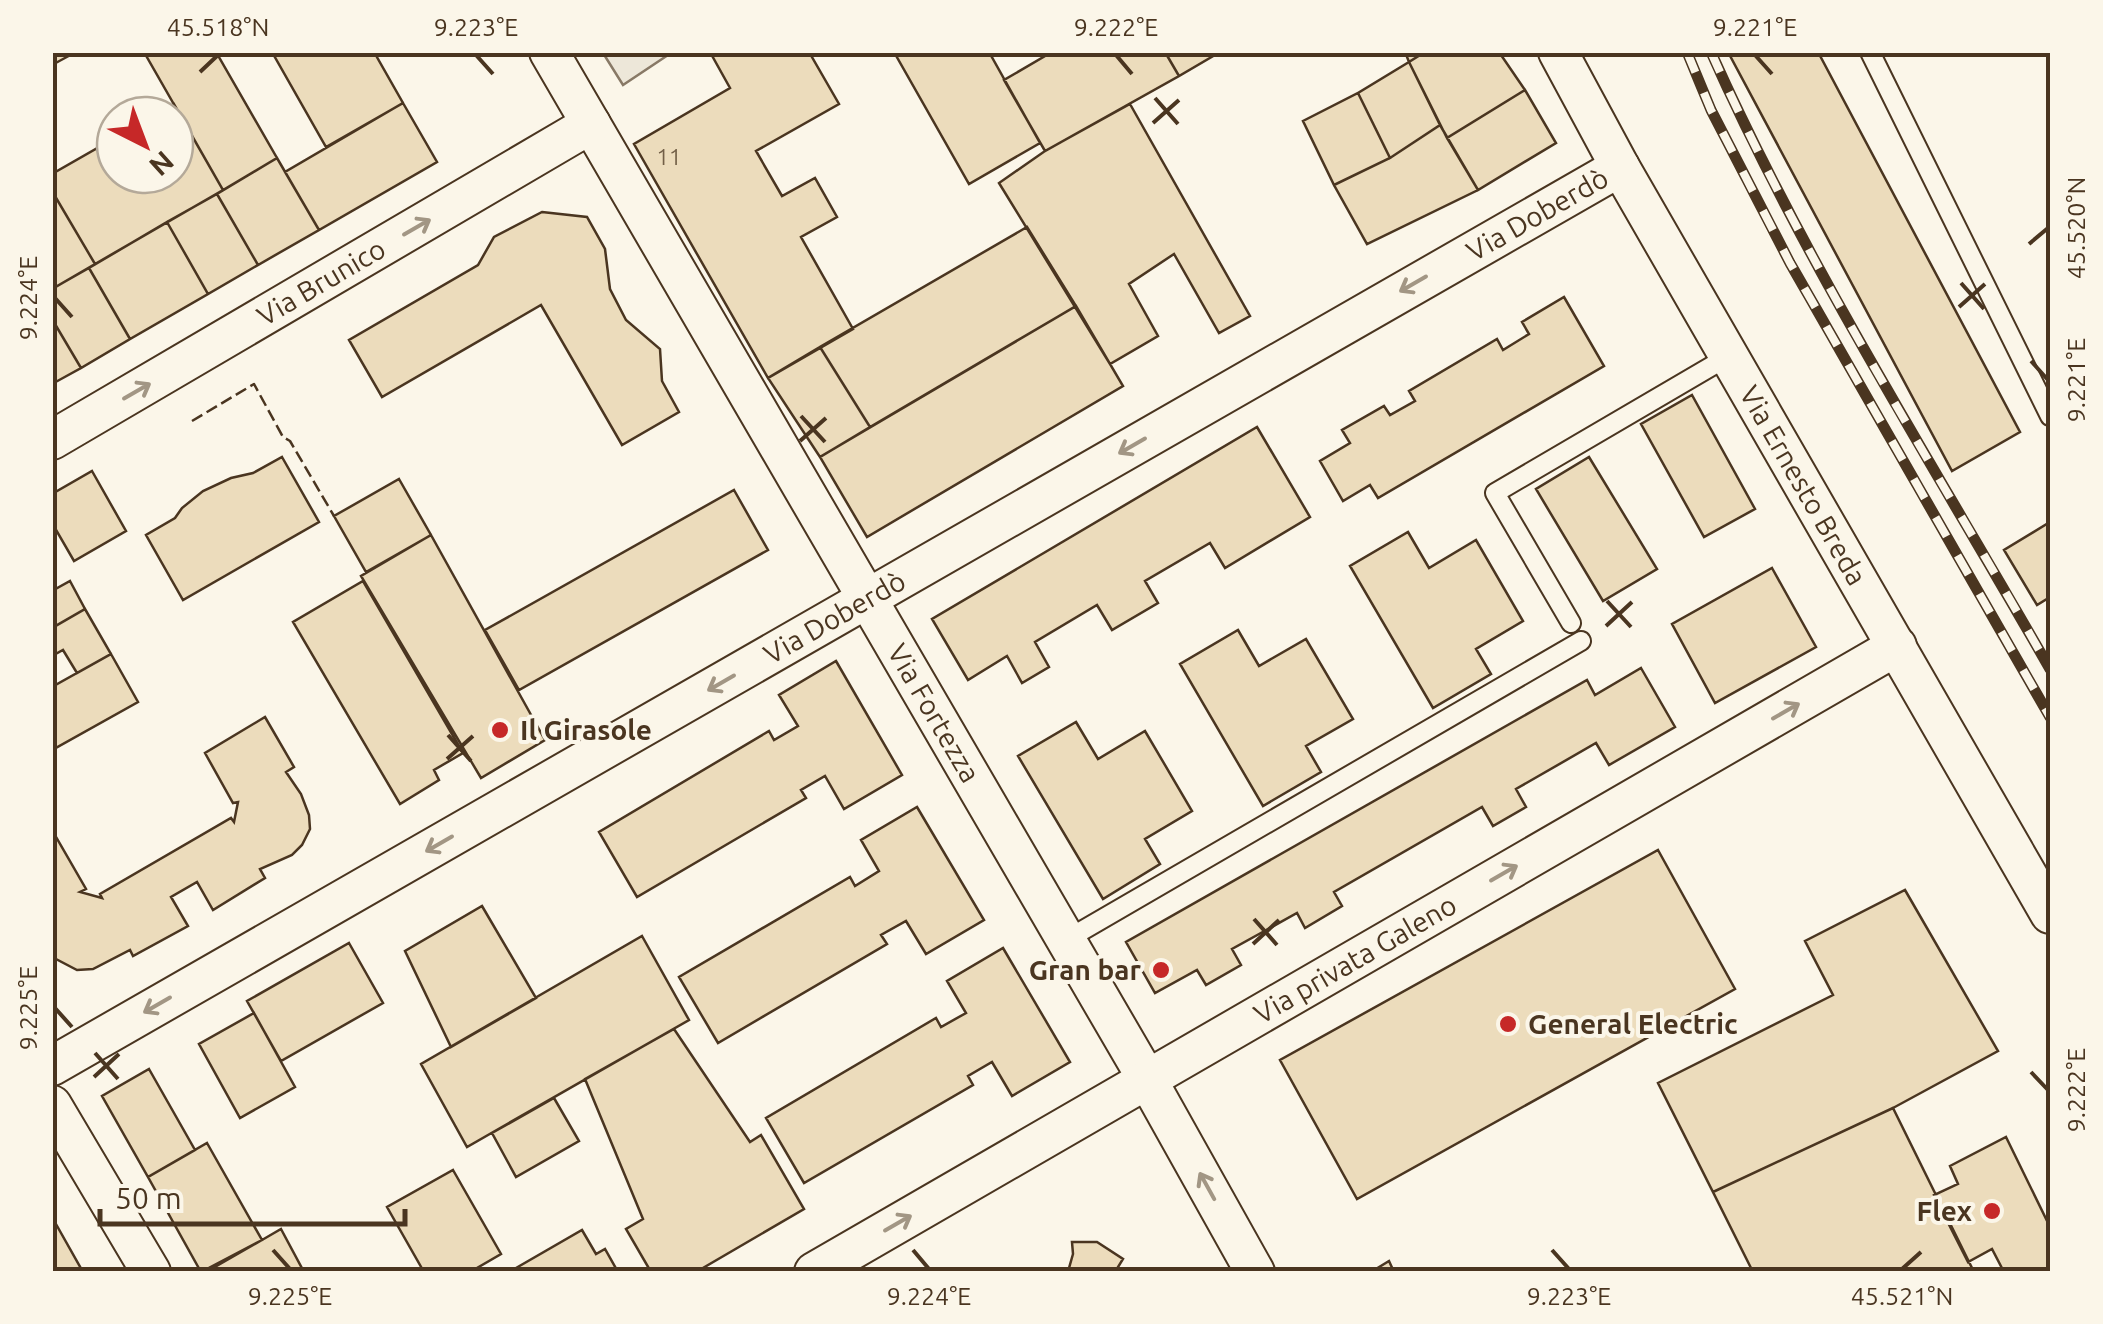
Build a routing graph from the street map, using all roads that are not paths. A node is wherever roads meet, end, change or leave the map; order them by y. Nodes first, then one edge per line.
1 (548, 52) edge
2 (1558, 52) edge
3 (1870, 52) edge
4 (591, 124) junction
5 (1620, 167) junction
6 (1729, 356) junction
7 (2050, 416) edge
8 (52, 440) edge
9 (866, 600) junction
10 (1571, 623) dead end
11 (1581, 641) dead end
12 (1896, 646) junction
13 (2050, 914) edge
14 (1066, 940) junction
15 (52, 1066) edge
16 (1147, 1079) junction
17 (52, 1106) edge
18 (151, 1272) edge
19 (814, 1272) edge
20 (1255, 1272) edge

1 - 4 street, Via Fortezza
2 - 5 street, Via Ernesto Breda
3 - 7 lane
8 -> 4 street, Via Brunico
4 - 9 street, Via Fortezza
5 - 6 street, Via Ernesto Breda
5 -> 9 street, Via Doberdò
6 - 10 lane
6 - 12 street, Via Ernesto Breda
9 - 14 street, Via Fortezza
9 -> 15 street, Via Doberdò
11 - 14 lane
12 - 13 street, Via Ernesto Breda
16 -> 12 street, Via privata Galeno
14 - 16 street, Via Fortezza
19 -> 16 street, Via privata Galeno
20 -> 16 street, Via Fortezza
17 - 18 street

